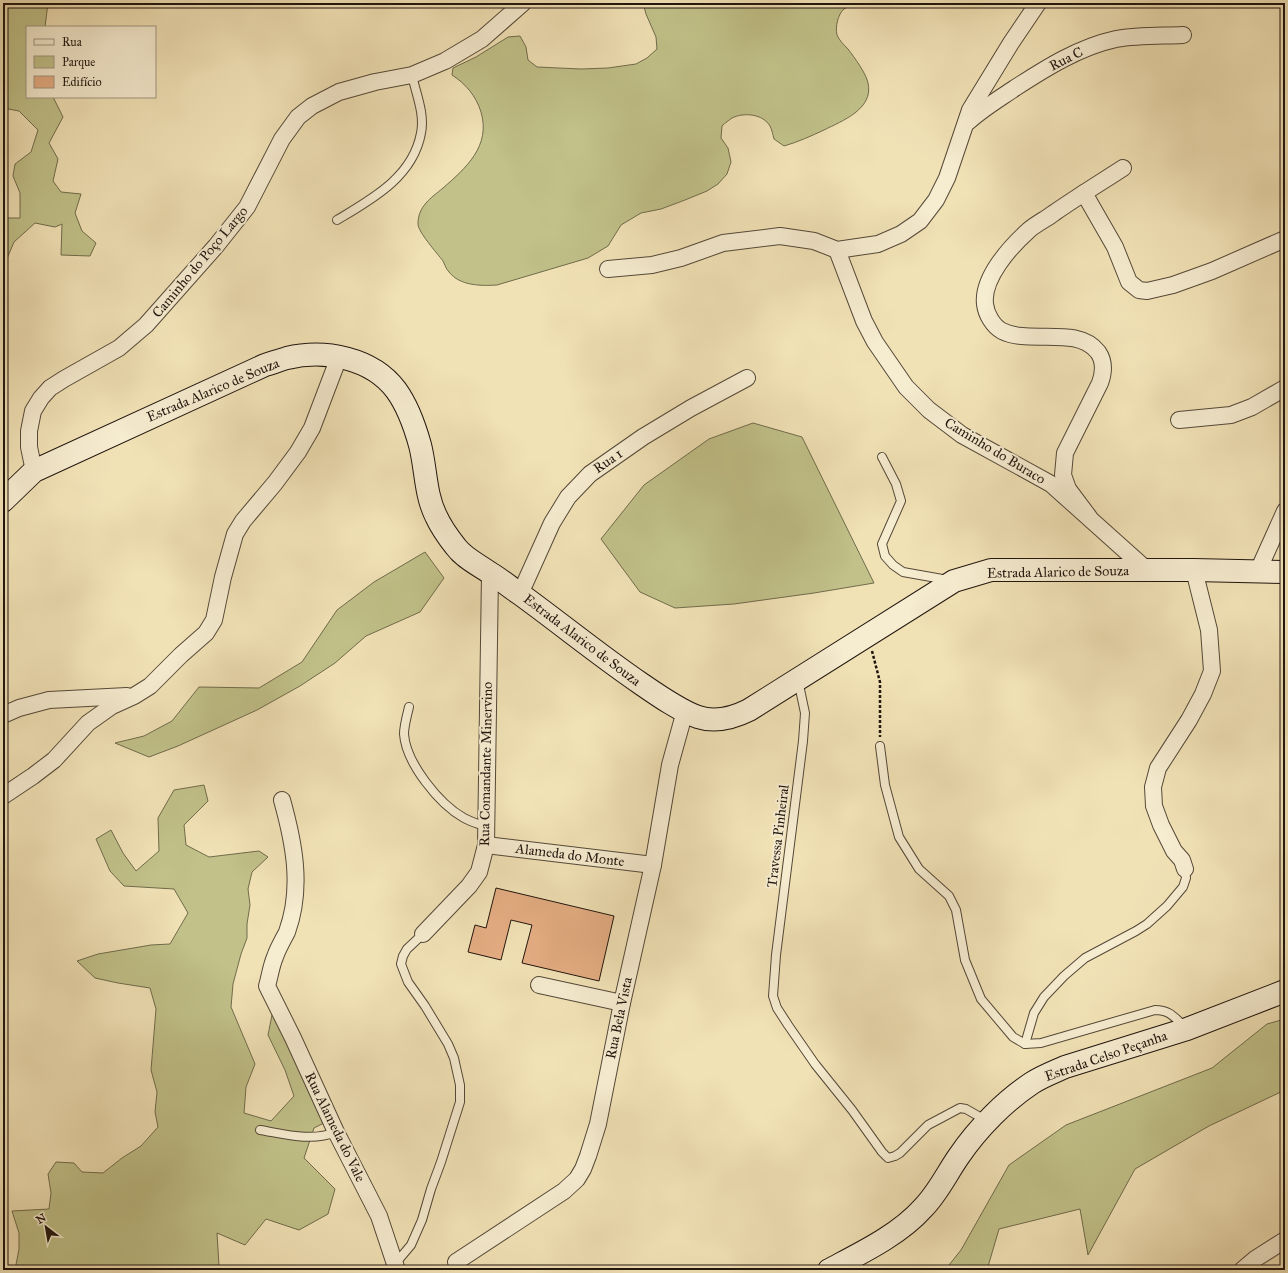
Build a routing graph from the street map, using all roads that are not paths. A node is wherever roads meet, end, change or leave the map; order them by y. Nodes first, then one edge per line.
1 (523, 3) edge
2 (1038, 3) edge
3 (1183, 35) dead end
4 (412, 75) junction
5 (965, 124) junction
6 (1123, 168) dead end
7 (1084, 193) junction
8 (337, 220) dead end
9 (1285, 239) edge
10 (837, 250) junction
11 (608, 269) dead end
12 (339, 357) junction
13 (747, 378) dead end
14 (1285, 388) edge
15 (1179, 420) dead end
16 (882, 457) dead end
17 (34, 471) junction
18 (3, 502) edge
19 (1285, 511) edge
20 (1089, 517) junction
21 (1147, 570) junction
22 (1194, 570) junction
23 (1258, 571) junction
24 (1285, 572) edge
25 (490, 573) junction
26 (954, 581) junction
27 (520, 594) junction
28 (798, 680) junction
29 (134, 696) junction
30 (409, 707) dead end
31 (685, 711) junction
32 (3, 715) edge
33 (880, 746) road end
34 (3, 796) edge
35 (282, 800) dead end
36 (487, 827) junction
37 (486, 845) junction
38 (653, 865) junction
39 (1185, 869) joint
40 (423, 934) joint
41 (539, 985) dead end
42 (1285, 990) edge
43 (622, 1003) junction
44 (1187, 1029) junction
45 (1025, 1044) junction
46 (988, 1121) junction
47 (260, 1130) dead end
48 (336, 1132) junction
49 (1285, 1240) edge
50 (456, 1262) dead end
51 (396, 1267) edge
52 (829, 1270) edge
53 (1242, 1270) edge

1 - 4 street, Caminho do Poço Largo
2 - 5 street
3 - 5 street, Rua C
4 - 8 lane
4 - 17 street, Caminho do Poço Largo
5 - 10 street
6 - 7 street
7 - 9 street
7 - 20 street
10 - 11 street
10 - 20 street, Caminho do Buraco
12 - 17 main road, Estrada Alarico de Souza
12 - 25 main road, Estrada Alarico de Souza
12 - 29 street
13 - 27 street, Rua 1
14 - 15 street
16 - 26 lane
17 - 18 main road, Estrada Alarico de Souza
19 - 23 street
20 - 21 street, Caminho do Buraco
21 - 22 main road, Estrada Alarico de Souza
21 - 26 main road, Estrada Alarico de Souza
22 - 23 main road, Estrada Alarico de Souza
22 - 39 street
23 - 24 main road, Estrada Alarico de Souza
25 - 27 main road, Estrada Alarico de Souza
25 - 36 street, Rua Comandante Minervino
26 - 28 main road, Estrada Alarico de Souza
27 - 31 main road, Estrada Alarico de Souza
28 - 31 main road, Estrada Alarico de Souza
28 - 46 lane, Travessa Pinheiral
29 - 32 street
29 - 34 street
30 - 36 lane
31 - 38 street, Rua Bela Vista
33 - 45 lane
35 - 48 street, Rua Alameda do Vale
36 - 37 street, Rua Comandante Minervino
37 - 38 street, Alameda do Monte
37 - 40 street, Rua Comandante Minervino
38 - 43 street, Rua Bela Vista
39 - 45 lane
40 - 51 lane
41 - 43 street
42 - 44 main road, Estrada Celso Peçanha
43 - 50 street, Rua Bela Vista
44 - 45 lane
44 - 46 main road, Estrada Celso Peçanha
46 - 52 main road, Estrada Celso Peçanha
47 - 48 lane
48 - 51 street, Rua Alameda do Vale
49 - 53 street

